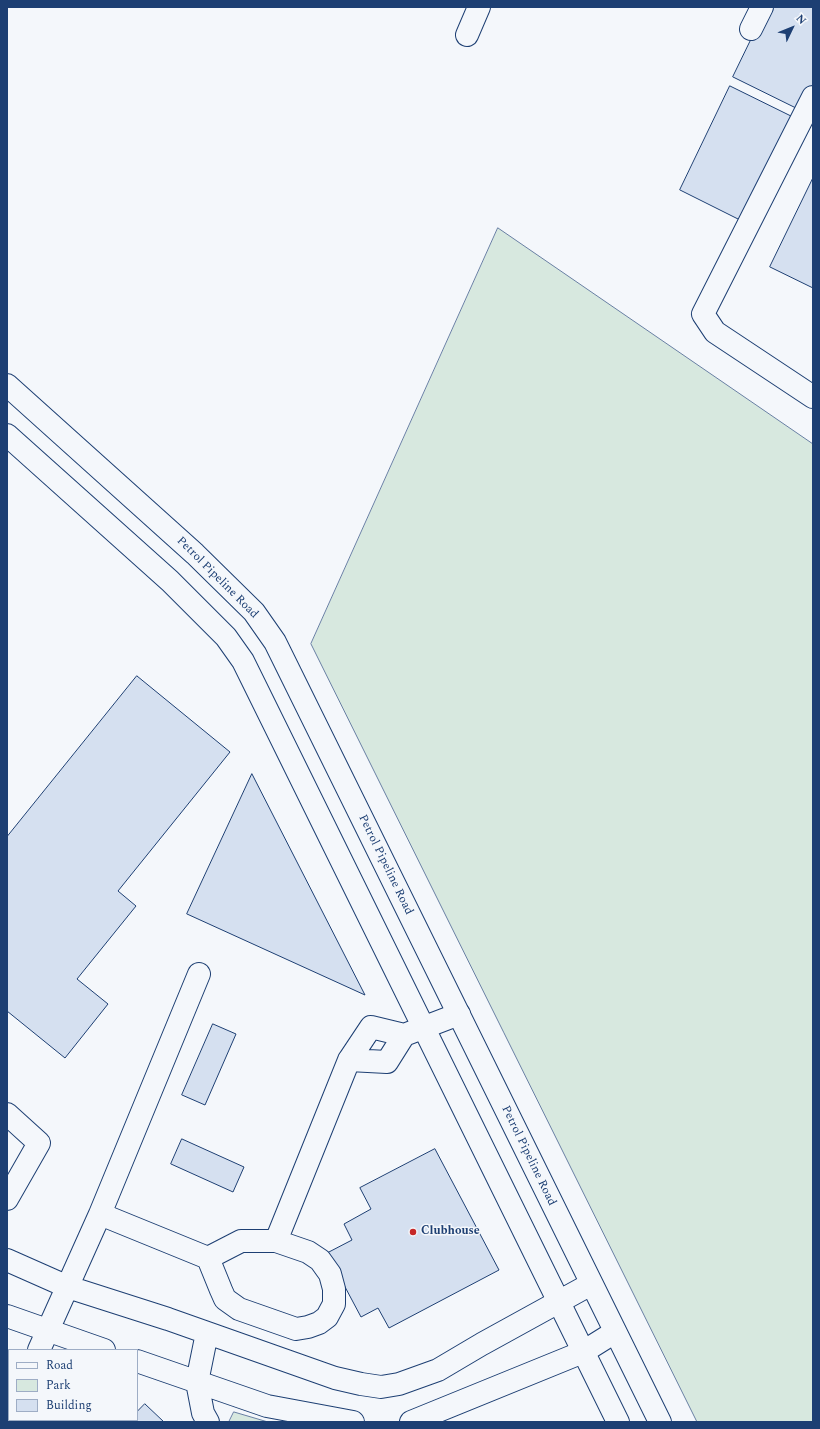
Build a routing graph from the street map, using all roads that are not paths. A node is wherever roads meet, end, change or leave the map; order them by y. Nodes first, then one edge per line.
1 (479, 7) edge
2 (762, 7) edge
3 (751, 29) dead end
4 (467, 35) dead end
5 (813, 97) edge
6 (7, 385) edge
7 (813, 397) edge
8 (7, 435) edge
9 (199, 974) dead end
10 (459, 1014) junction
11 (414, 1030) junction
12 (349, 1060) junction
13 (7, 1114) edge
14 (7, 1199) edge
15 (100, 1214) junction
16 (276, 1241) junction
17 (208, 1258) junction
18 (7, 1260) edge
19 (591, 1284) junction
20 (68, 1287) junction
21 (558, 1303) junction
22 (7, 1316) edge
23 (48, 1331) junction
24 (615, 1332) junction
25 (207, 1333) junction
26 (39, 1349) edge
27 (99, 1349) edge
28 (583, 1352) junction
29 (138, 1361) edge
30 (196, 1382) junction
31 (208, 1422) edge
32 (353, 1422) edge
33 (411, 1422) edge
34 (618, 1422) edge
35 (660, 1422) edge

1 - 4 street
2 - 3 street
5 - 7 street
6 - 10 street, Petrol Pipeline Road
8 - 11 street
9 - 15 street
10 - 11 street
10 - 19 street, Petrol Pipeline Road
11 - 12 street
11 - 12 street
11 - 21 street
12 - 16 street
13 - 14 street
15 - 17 street
15 - 20 street
16 - 17 street
16 - 17 street
18 - 20 street
19 - 21 street
19 - 24 street, Petrol Pipeline Road
20 - 23 street
20 - 25 street
21 - 25 street
21 - 28 street
22 - 23 street
23 - 26 street
23 - 27 street
24 - 28 street
24 - 35 street, Petrol Pipeline Road
25 - 30 street
28 - 33 street
28 - 34 street
29 - 30 street
30 - 31 street
30 - 32 street

